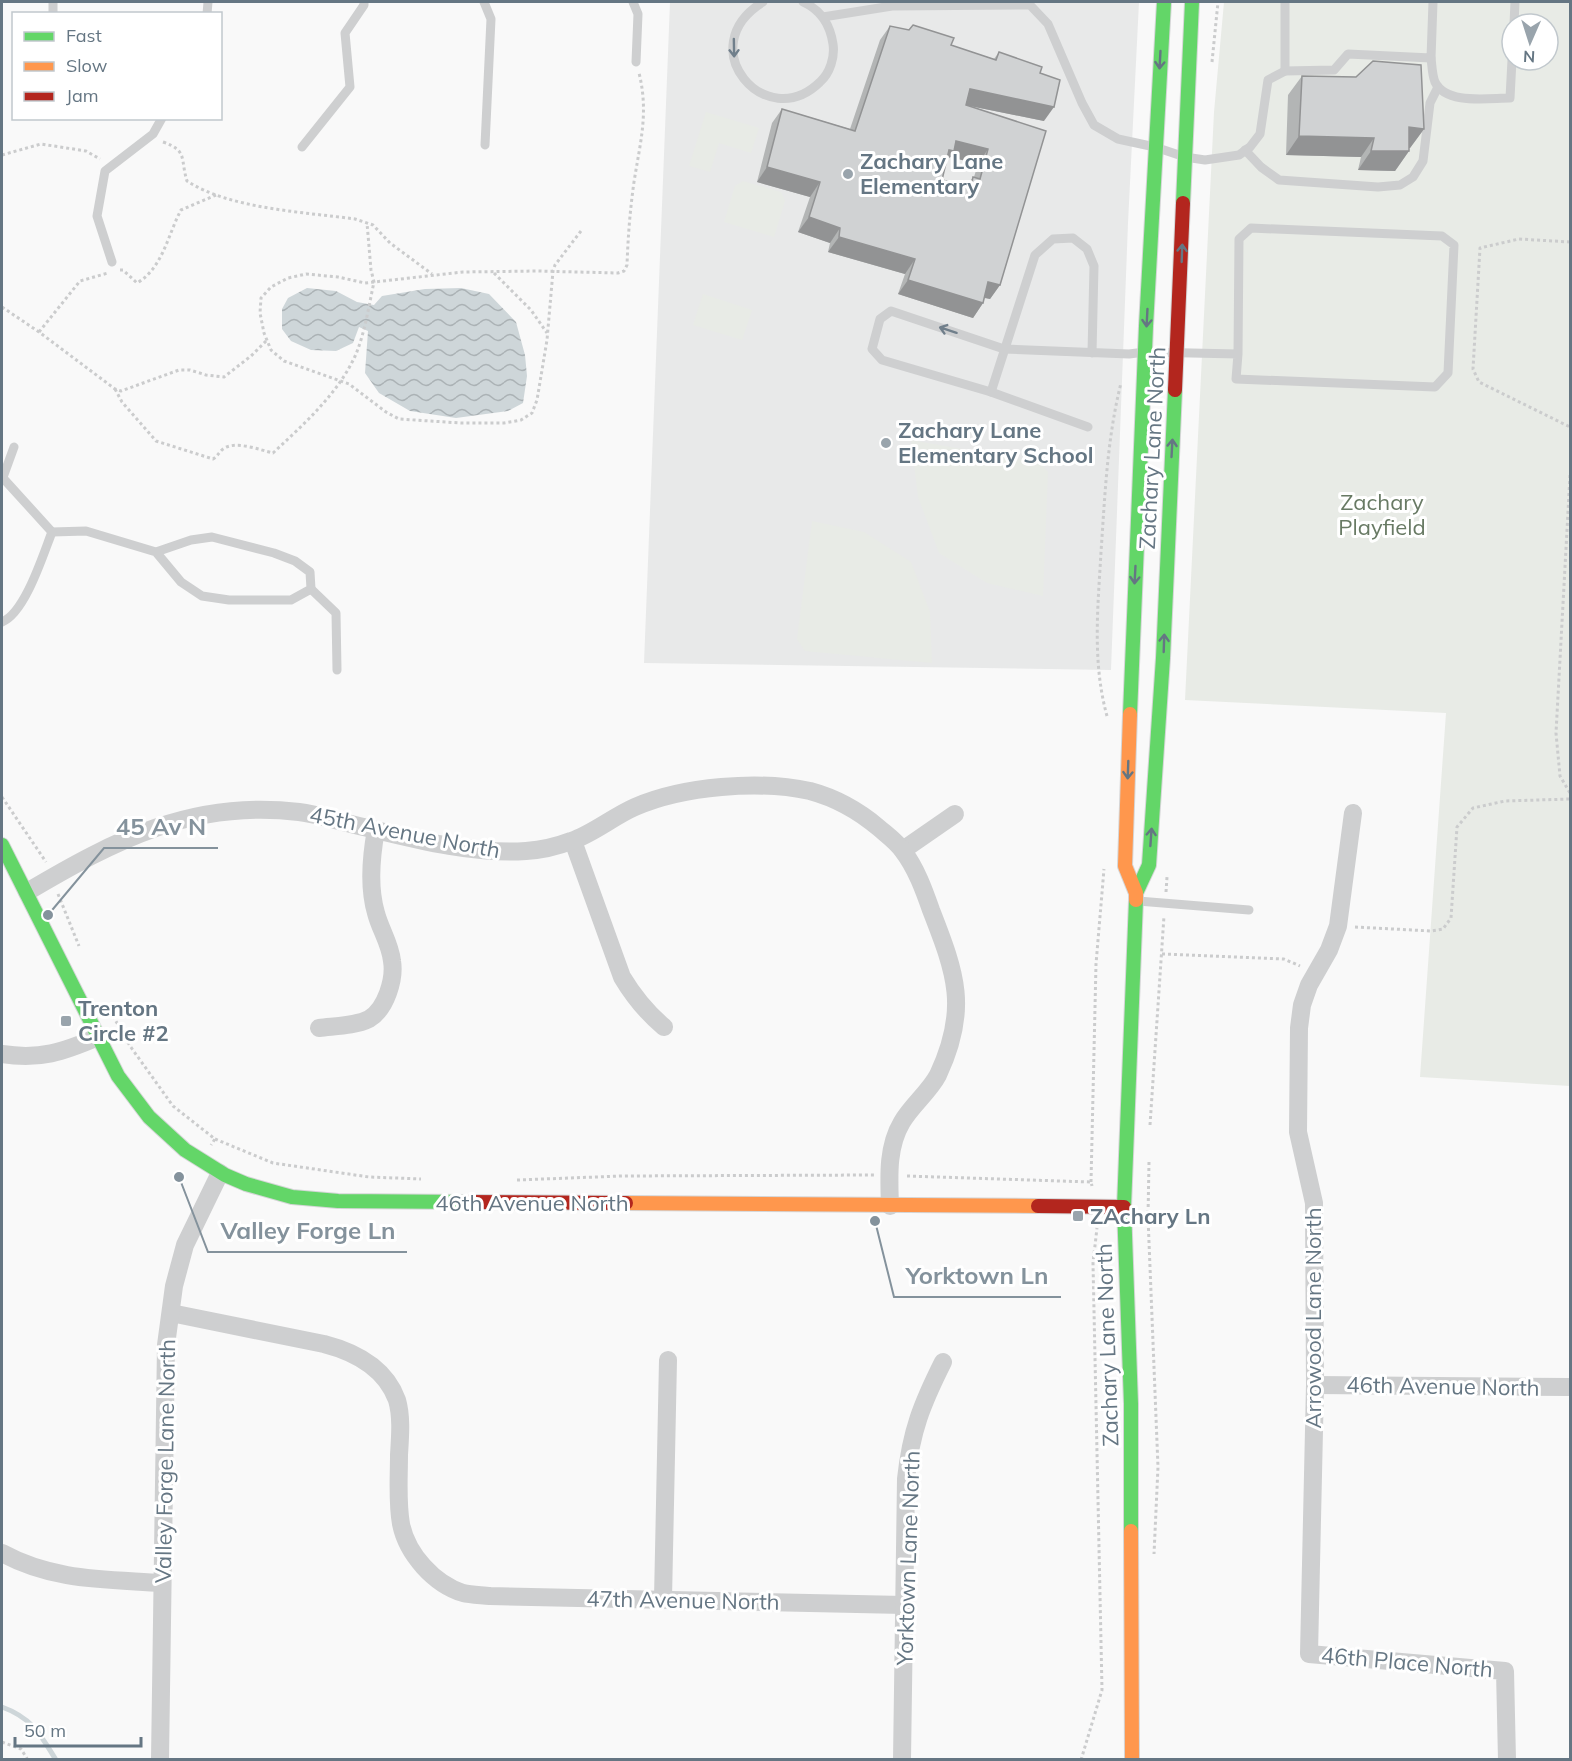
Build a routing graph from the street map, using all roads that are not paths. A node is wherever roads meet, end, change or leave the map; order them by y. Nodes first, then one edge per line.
1 (364, 2) edge
2 (484, 2) edge
3 (633, 2) edge
4 (763, 2) edge
5 (803, 2) edge
6 (1164, 2) edge
7 (1192, 2) edge
8 (1285, 2) edge
9 (1433, 2) edge
10 (824, 17) junction
11 (1431, 58) junction
12 (636, 62) road end
13 (1284, 71) junction
14 (1511, 72) edge
15 (1438, 87) junction
16 (161, 120) edge
17 (485, 145) dead end
18 (302, 147) dead end
19 (1155, 147) junction
20 (1245, 150) junction
21 (1185, 157) junction
22 (112, 262) dead end
23 (1004, 349) junction
24 (1144, 352) junction
25 (1092, 353) junction
26 (1178, 353) junction
27 (1238, 354) junction
28 (990, 392) junction
29 (1088, 427) dead end
30 (14, 447) dead end
31 (2, 479) edge
32 (52, 532) junction
33 (156, 552) junction
34 (311, 589) junction
35 (2, 622) edge
36 (337, 670) dead end
37 (1353, 813) dead end
38 (956, 814) dead end
39 (376, 830) junction
40 (573, 841) junction
41 (2, 845) edge
42 (903, 850) junction
43 (27, 892) junction
44 (1136, 896) junction
45 (1249, 910) dead end
46 (664, 1027) dead end
47 (319, 1028) dead end
48 (98, 1037) junction
49 (2, 1054) edge
50 (220, 1173) junction
51 (890, 1206) junction
52 (1124, 1207) junction
53 (171, 1313) junction
54 (668, 1360) dead end
55 (943, 1362) dead end
56 (1315, 1385) junction
57 (1570, 1387) edge
58 (2, 1553) edge
59 (162, 1582) junction
60 (663, 1599) junction
61 (904, 1605) junction
62 (1310, 1654) joint
63 (160, 1760) edge
64 (902, 1760) edge
65 (1132, 1760) edge
66 (1507, 1760) edge

1 - 18 lane
2 - 17 lane
3 - 12 lane
4 -> 10 lane
5 - 10 lane
6 -> 19 street, Zachary Lane North
7 - 21 street, Zachary Lane North
8 - 13 lane
9 - 11 lane
10 - 19 lane
11 - 13 lane
11 - 15 lane
13 - 20 lane
14 - 15 lane
15 - 20 lane
16 - 22 lane
19 - 21 lane
19 -> 24 street, Zachary Lane North
20 - 21 lane
26 -> 21 street, Zachary Lane North
23 - 25 lane
23 - 25 lane
23 - 28 lane
23 -> 28 lane
24 - 25 lane
24 - 26 lane
24 -> 44 street, Zachary Lane North
26 - 27 lane
44 -> 26 street, Zachary Lane North
27 - 27 lane
28 - 29 lane
30 - 31 lane
31 - 32 lane
32 - 33 lane
32 - 35 lane
33 - 34 lane
33 - 34 lane
34 - 36 lane
37 - 56 street, Arrowood Lane North
38 - 42 street
39 - 40 street, 45th Avenue North
39 - 43 street, 45th Avenue North
39 - 47 street
40 - 42 street, 45th Avenue North
40 - 46 street
41 - 43 street
42 - 51 street
43 - 48 street, 46th Avenue North
44 - 45 lane
44 - 52 street, Zachary Lane North
48 - 49 street
48 - 50 street, 46th Avenue North
50 - 51 street, 46th Avenue North
50 - 53 street, Valley Forge Lane North
51 - 52 street, 46th Avenue North
52 - 65 street, Zachary Lane North
53 - 59 street, Valley Forge Lane North
53 - 60 street, 47th Avenue North
54 - 60 street
55 - 61 street, Yorktown Lane North
56 - 57 street, 46th Avenue North
56 - 62 street, Arrowood Lane North
58 - 59 street
59 - 63 street, Valley Forge Lane North
60 - 61 street, 47th Avenue North
61 - 64 street, Yorktown Lane North
62 - 66 street, 46th Place North

